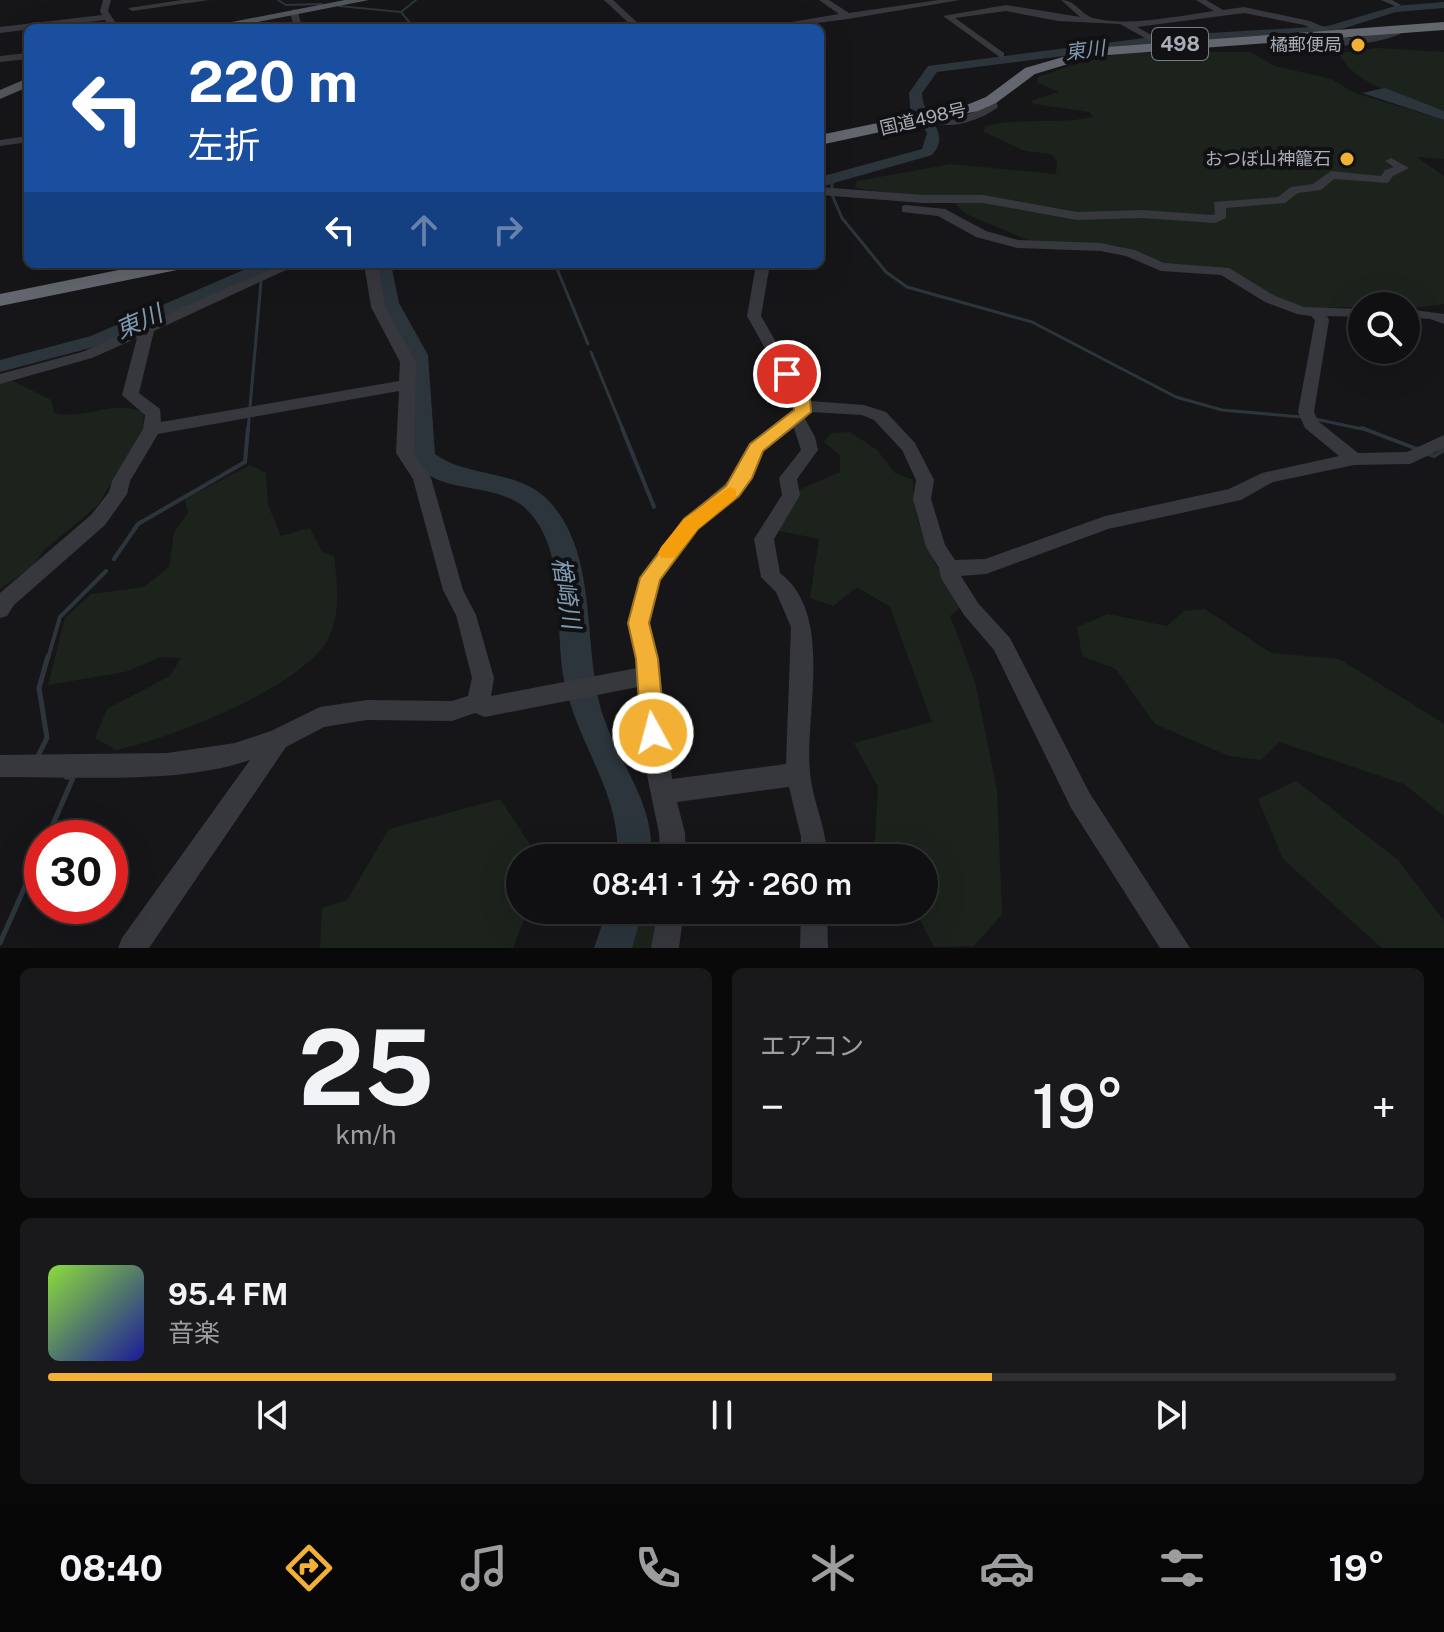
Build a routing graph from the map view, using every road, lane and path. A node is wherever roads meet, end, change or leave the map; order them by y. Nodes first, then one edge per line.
1 (108, 0) edge
2 (205, 0) edge
3 (364, 0) edge
4 (608, 0) edge
5 (823, 0) edge
6 (956, 0) edge
7 (970, 0) edge
8 (1065, 0) edge
9 (1200, 0) edge
10 (1385, 0) edge
11 (130, 4) edge
12 (1397, 5) dead end
13 (985, 9) junction
14 (294, 12) junction
15 (1224, 14) junction
16 (848, 16) junction
17 (107, 17) junction
18 (1090, 21) junction
19 (49, 24) edge
20 (112, 24) edge
21 (229, 24) edge
22 (297, 24) edge
23 (635, 24) edge
24 (789, 24) edge
25 (1129, 25) junction
26 (1444, 26) edge
27 (24, 27) edge
28 (1390, 29) junction
29 (0, 30) edge
30 (1328, 32) junction
31 (1260, 38) junction
32 (1347, 41) junction
33 (1158, 42) junction
34 (1001, 55) dead end
35 (24, 56) edge
36 (0, 59) edge
37 (24, 84) edge
38 (0, 95) edge
39 (824, 139) edge
40 (24, 140) edge
41 (0, 143) edge
42 (1391, 161) dead end
43 (824, 191) edge
44 (841, 192) junction
45 (157, 268) edge
46 (283, 268) edge
47 (372, 268) edge
48 (762, 268) edge
49 (0, 300) edge
50 (1316, 312) junction
51 (1348, 313) edge
52 (1420, 314) edge
53 (1444, 320) edge
54 (147, 329) junction
55 (0, 379) edge
56 (409, 384) junction
57 (800, 412) junction
58 (152, 429) junction
59 (1430, 449) edge
60 (1354, 459) junction
61 (949, 567) junction
62 (0, 610) edge
63 (646, 676) junction
64 (476, 703) junction
65 (278, 739) junction
66 (0, 766) edge
67 (798, 774) junction
68 (662, 792) junction
69 (672, 844) edge
70 (814, 844) edge
71 (669, 924) edge
72 (814, 924) edge
73 (132, 948) edge
74 (665, 948) edge
75 (814, 948) edge
76 (1176, 948) edge

1 - 17 street
2 - 11 street
3 - 14 main road
4 - 23 street
5 - 16 street
6 - 16 street
7 - 13 street
8 - 18 street
9 - 15 street
10 - 12 street
11 - 17 street
13 - 18 street
13 - 34 street
14 - 21 main road
14 - 22 street
15 - 25 street
15 - 30 street
16 - 24 street
17 - 19 street
17 - 20 street
18 - 25 street
25 - 33 street
26 - 28 highway, 国道498号 / 498
27 - 29 street
28 - 30 highway, 国道498号 / 498
28 - 32 street
30 - 31 highway, 国道498号 / 498
30 - 32 street
31 - 32 street
31 - 33 highway, 国道498号 / 498
33 - 39 highway, 国道498号 / 498
35 - 36 street
37 - 38 main road
40 - 41 street
42 - 44 street
43 - 44 street
44 - 50 street
45 - 49 highway
46 - 54 street
47 - 56 street
48 - 57 street
50 - 51 street
50 - 60 street
52 - 53 street
54 - 55 street
54 - 58 street
56 - 58 street
56 - 64 street
57 - 61 street
57 - 63 street
57 - 67 street
58 - 62 street
59 - 60 street
60 - 61 street
61 - 76 street
63 - 64 street
63 - 68 street
64 - 65 street
65 - 66 street
65 - 73 street
67 - 68 street
67 - 70 street
68 - 69 street
71 - 74 street
72 - 75 street

